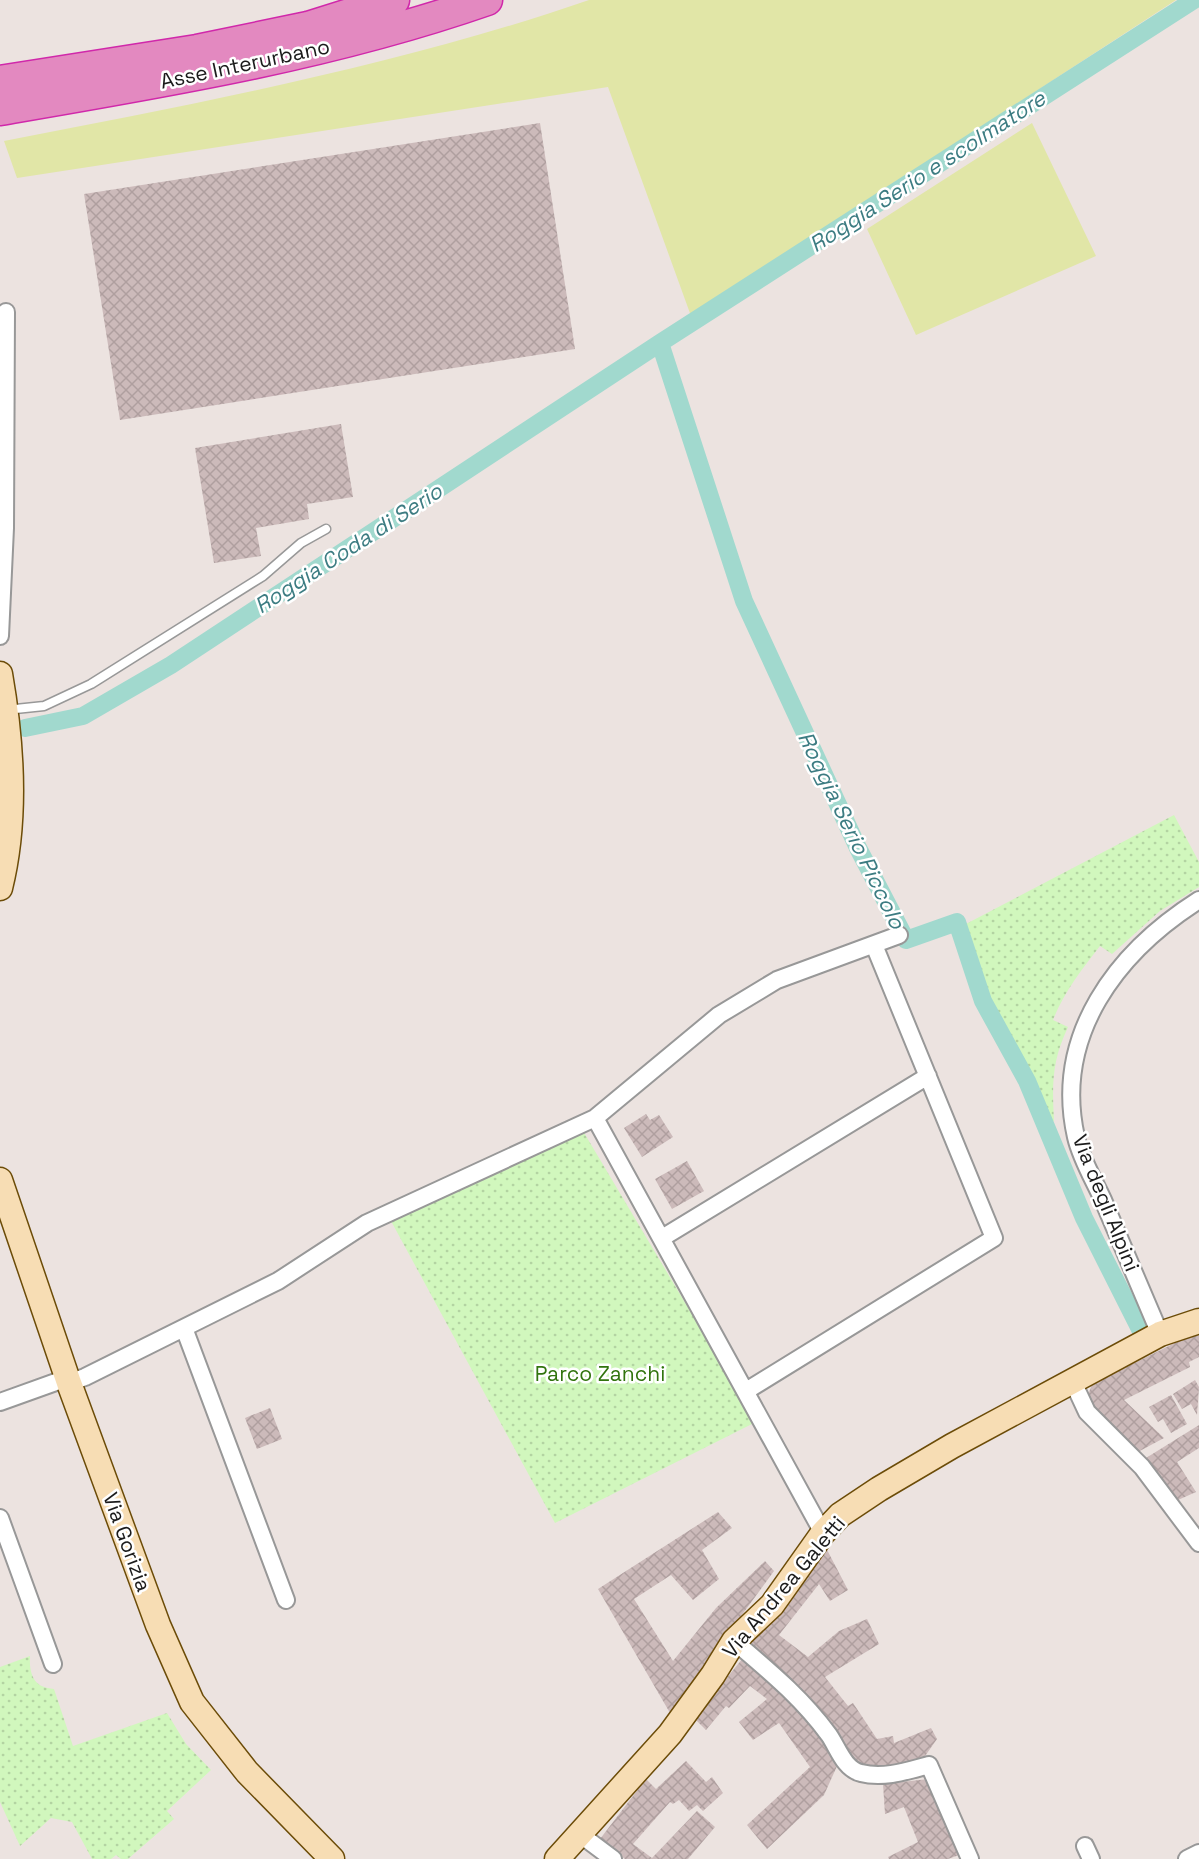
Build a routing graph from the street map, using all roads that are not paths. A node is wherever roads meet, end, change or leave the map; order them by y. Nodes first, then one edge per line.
1 (394, 0) edge
2 (487, 0) edge
3 (0, 81) edge
4 (0, 110) edge
5 (6, 312) dead end
6 (326, 529) dead end
7 (0, 636) edge
8 (0, 674) edge
9 (5, 710) junction
10 (0, 888) edge
11 (1199, 900) edge
12 (899, 935) dead end
13 (874, 945) junction
14 (928, 1076) junction
15 (595, 1118) junction
16 (0, 1180) edge
17 (662, 1238) junction
18 (1199, 1321) edge
19 (184, 1328) junction
20 (1160, 1334) junction
21 (68, 1380) junction
22 (1073, 1382) junction
23 (746, 1391) junction
24 (0, 1402) edge
25 (0, 1518) edge
26 (823, 1533) junction
27 (1199, 1543) edge
28 (286, 1599) dead end
29 (734, 1641) junction
30 (52, 1664) dead end
31 (581, 1834) junction
32 (1199, 1853) edge
33 (332, 1859) edge
34 (557, 1859) edge
35 (613, 1859) edge
36 (970, 1859) edge
37 (1187, 1859) edge

1 - 3 highway, Asse Interurbano
2 - 4 highway, Asse Interurbano
5 - 7 street
6 - 9 lane
8 - 9 street
9 - 10 street
11 - 20 street, Via degli Alpini
12 - 13 street
13 - 14 street
13 - 15 street
14 - 17 street
14 - 23 street
15 - 17 street
15 - 19 street
16 - 21 street, Via Gorizia
17 - 23 street
18 - 20 street, Via Andrea Galetti
19 - 21 street
19 - 28 street
20 - 22 street, Via Andrea Galetti
21 - 24 street
21 - 33 street, Via Gorizia
22 - 26 street, Via Andrea Galetti
22 - 27 street
23 - 26 street
25 - 30 street
26 - 29 street, Via Andrea Galetti
29 - 31 street, Via Andrea Galetti
29 - 36 street
31 - 34 street, Via Andrea Galetti
31 - 35 street
32 - 37 street

